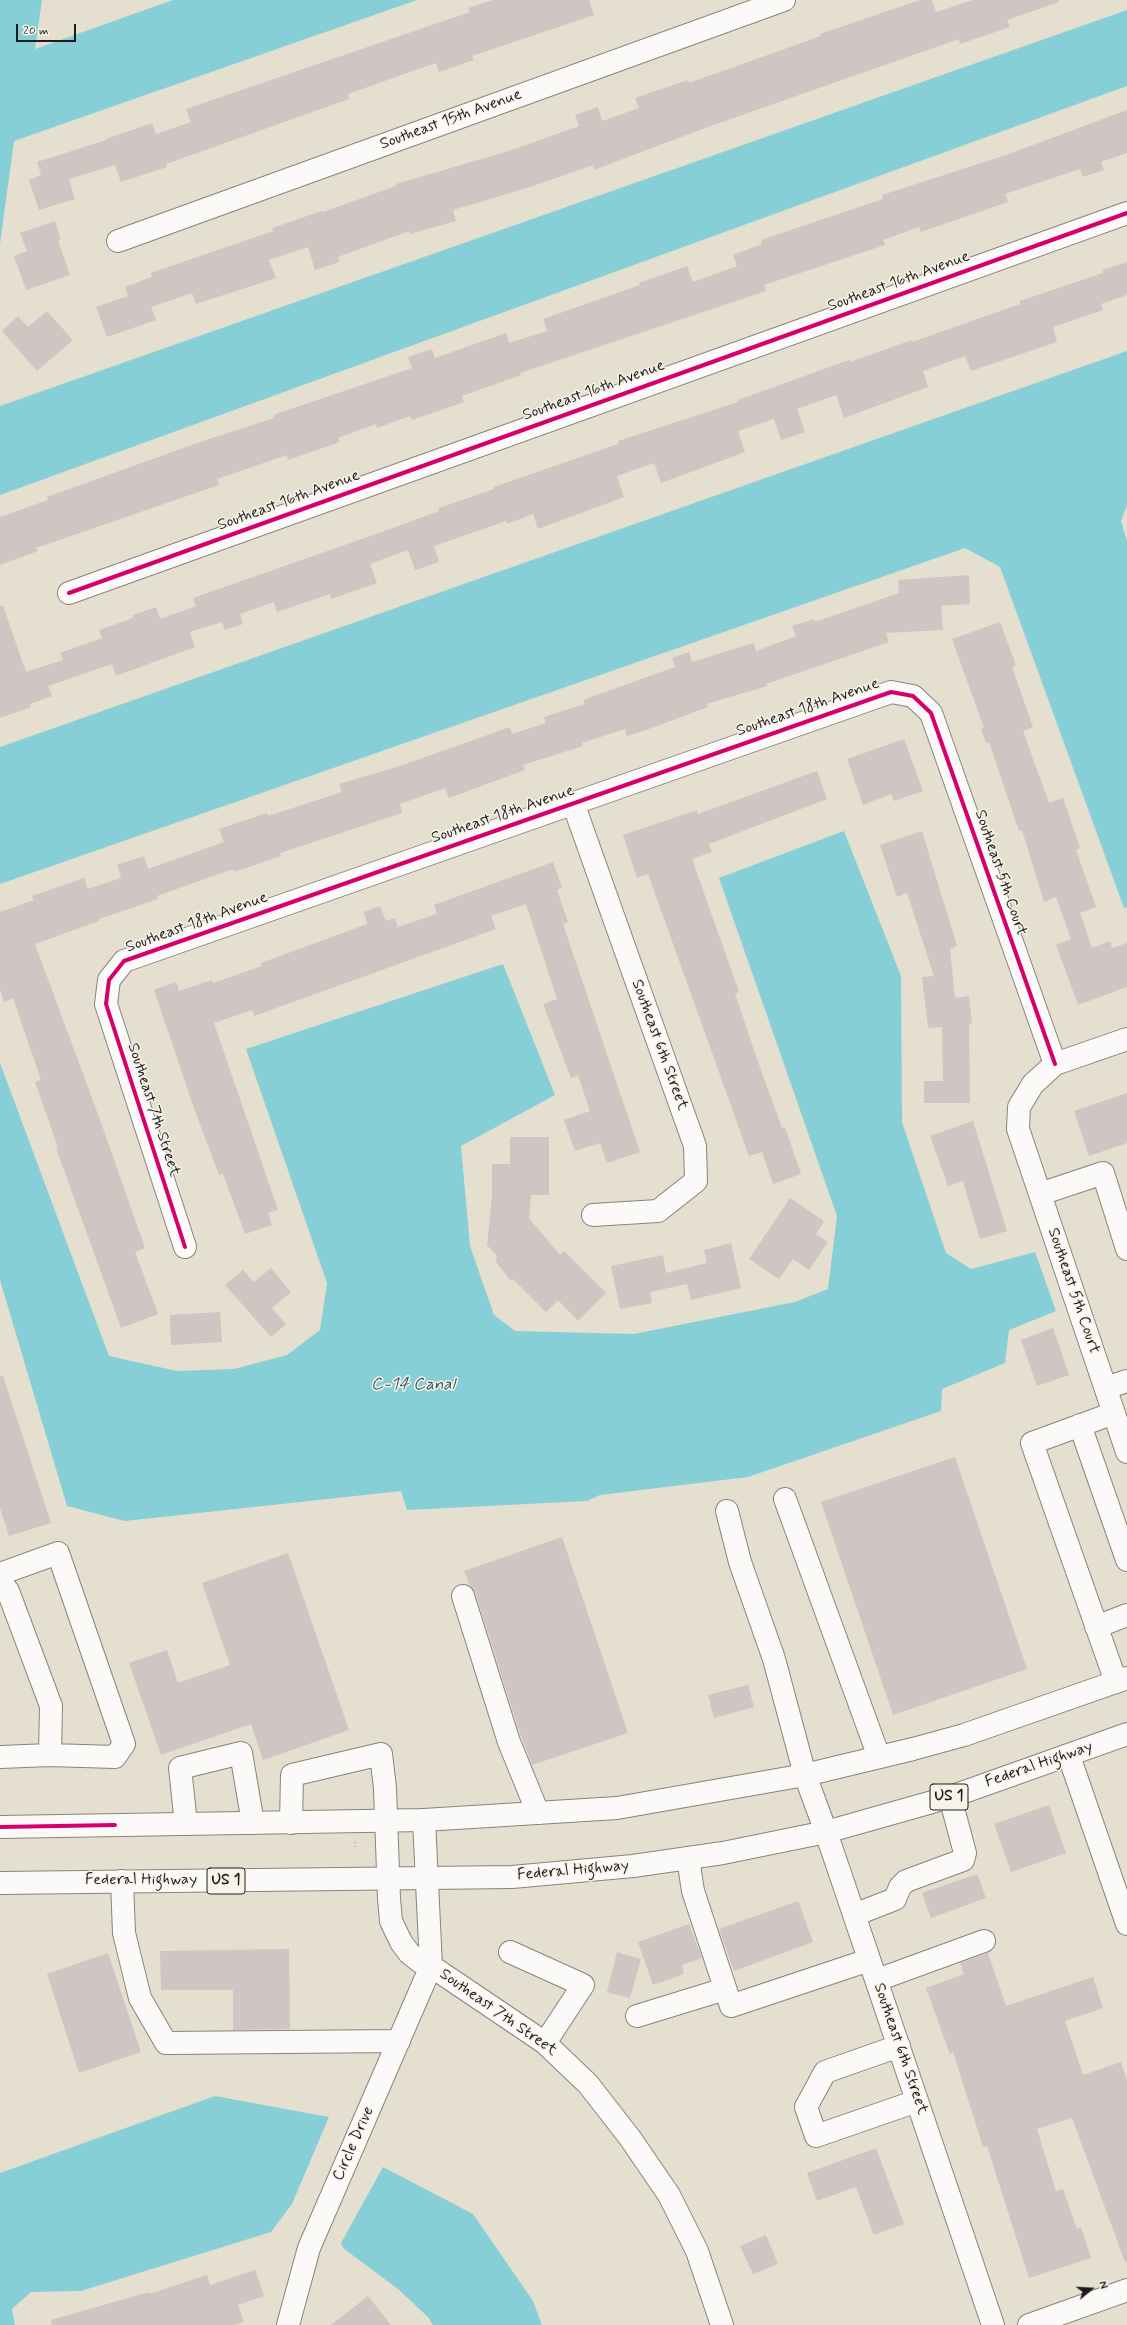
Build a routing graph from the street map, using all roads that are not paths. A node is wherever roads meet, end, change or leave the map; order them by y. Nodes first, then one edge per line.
1 (784, 0) edge
2 (1127, 213) edge
3 (118, 241) dead end
4 (69, 593) dead end
5 (913, 696) joint
6 (573, 804) junction
7 (109, 980) joint
8 (1127, 1039) edge
9 (1055, 1064) junction
10 (1040, 1194) junction
11 (593, 1215) dead end
12 (185, 1247) dead end
13 (1127, 1249) edge
14 (1127, 1381) edge
15 (1106, 1388) junction
16 (1114, 1413) junction
17 (1080, 1425) junction
18 (1127, 1452) edge
19 (785, 1499) dead end
20 (727, 1511) dead end
21 (1127, 1560) edge
22 (0, 1574) edge
23 (0, 1581) edge
24 (463, 1596) dead end
25 (1127, 1615) edge
26 (1096, 1627) junction
27 (1121, 1680) edge
28 (1127, 1734) edge
29 (50, 1755) junction
30 (1069, 1756) junction
31 (0, 1757) edge
32 (879, 1757) junction
33 (804, 1775) junction
34 (950, 1796) junction
35 (538, 1814) junction
36 (424, 1820) junction
37 (386, 1821) junction
38 (253, 1823) junction
39 (291, 1823) junction
40 (186, 1824) junction
41 (0, 1827) edge
42 (826, 1832) junction
43 (688, 1858) junction
44 (427, 1879) junction
45 (388, 1880) junction
46 (122, 1881) junction
47 (0, 1883) edge
48 (854, 1915) junction
49 (1127, 1924) edge
50 (984, 1941) dead end
51 (510, 1952) dead end
52 (869, 1960) junction
53 (431, 1966) junction
54 (877, 1980) junction
55 (725, 1989) junction
56 (637, 2016) dead end
57 (399, 2041) junction
58 (546, 2043) junction
59 (899, 2046) junction
60 (917, 2102) junction
61 (1127, 2290) edge
62 (288, 2325) edge
63 (722, 2325) edge
64 (993, 2325) edge
65 (1029, 2325) edge

1 - 3 street, Southeast 15th Avenue
2 - 4 street, Southeast 16th Avenue
5 - 6 street, Southeast 18th Avenue
5 - 9 street, Southeast 5th Court
6 - 7 street, Southeast 18th Avenue
6 - 11 street, Southeast 6th Street
7 - 12 street, Southeast 7th Street
8 - 9 street
9 - 10 street, Southeast 5th Court
10 - 13 street
10 - 15 street, Southeast 5th Court
14 - 15 street
15 - 16 street, Southeast 5th Court
16 - 17 street
16 - 18 street, Southeast 5th Court
17 - 21 street
17 - 26 street
19 - 32 street
20 - 33 street, Southeast 6th Street
22 - 29 street
23 - 29 street
24 - 35 street
25 - 26 street
26 - 27 street
27 - 32 street
28 - 30 street, Federal Highway / US 1
29 - 31 street
30 - 34 street, Federal Highway / US 1
30 - 49 street
32 - 33 street
33 - 35 street
33 - 42 street, Southeast 6th Street
34 - 42 street, Federal Highway / US 1
34 - 48 street
35 - 36 street
36 - 37 street
36 - 44 street, Southeast 7th Street
37 - 39 street
37 - 39 street, Southeast 7th Street
37 - 45 street, Southeast 7th Street
38 - 39 street
38 - 40 street
38 - 40 street
40 - 41 street
42 - 43 street, Federal Highway / US 1
42 - 48 street, Southeast 6th Street
43 - 44 street, Federal Highway / US 1
43 - 55 street
44 - 45 street, Federal Highway / US 1
44 - 53 street, Southeast 7th Street
45 - 46 street, Federal Highway / US 1
45 - 53 street, Southeast 7th Street
46 - 47 street, Federal Highway / US 1
46 - 57 street
48 - 52 street, Southeast 6th Street
50 - 54 street
51 - 58 street
52 - 54 street, Southeast 6th Street
52 - 55 street
53 - 57 street, Circle Drive
53 - 58 street, Southeast 7th Street
54 - 59 street, Southeast 6th Street
55 - 56 street
57 - 62 street, Circle Drive
58 - 63 street, Southeast 7th Street
59 - 60 street, Southeast 6th Street
59 - 60 street
60 - 64 street, Southeast 6th Street
61 - 65 street

